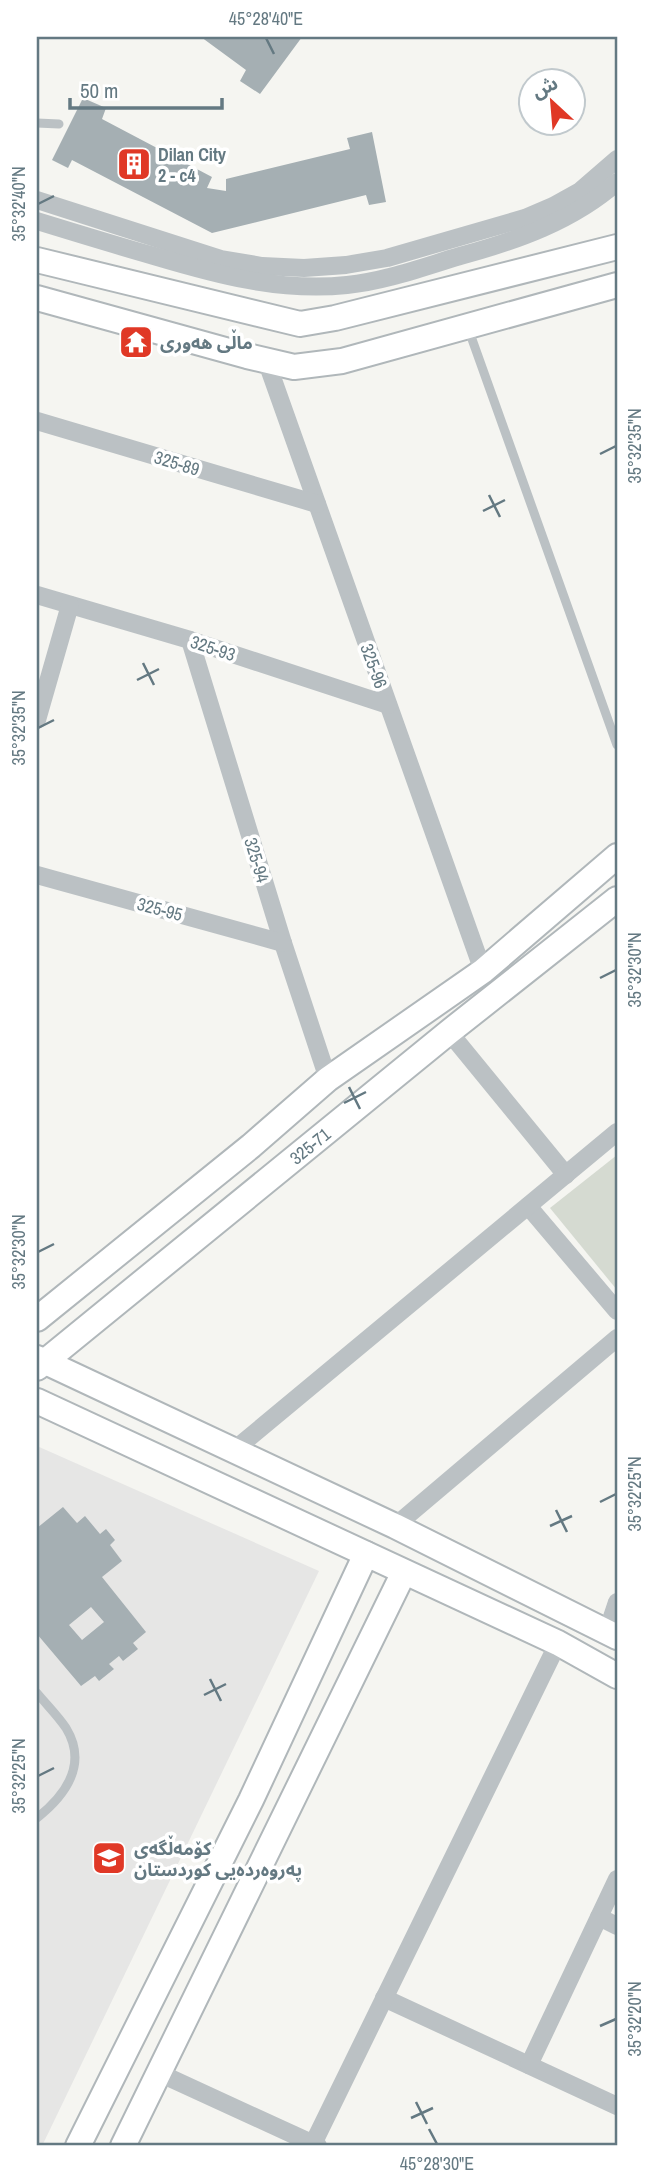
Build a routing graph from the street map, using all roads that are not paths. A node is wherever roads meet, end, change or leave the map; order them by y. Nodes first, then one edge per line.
1 (59, 124) dead end
2 (40, 125) edge
3 (617, 159) edge
4 (617, 182) edge
5 (37, 200) edge
6 (37, 221) edge
7 (528, 226) junction
8 (617, 247) edge
9 (37, 260) edge
10 (617, 285) edge
11 (37, 298) edge
12 (467, 326) junction
13 (266, 360) junction
14 (37, 421) edge
15 (317, 504) junction
16 (37, 595) edge
17 (70, 605) junction
18 (190, 640) junction
19 (388, 705) junction
20 (37, 720) edge
21 (617, 745) edge
22 (617, 856) edge
23 (37, 876) edge
24 (617, 899) edge
25 (283, 943) junction
26 (483, 971) junction
27 (449, 1032) junction
28 (328, 1079) junction
29 (617, 1132) edge
30 (566, 1175) junction
31 (528, 1206) junction
32 (617, 1311) edge
33 (37, 1319) edge
34 (617, 1338) edge
35 (39, 1363) edge
36 (37, 1401) edge
37 (233, 1451) junction
38 (395, 1526) junction
39 (366, 1555) junction
40 (404, 1572) junction
41 (617, 1602) edge
42 (612, 1634) edge
43 (558, 1643) junction
44 (617, 1676) edge
45 (37, 1693) edge
46 (37, 1818) edge
47 (617, 1879) edge
48 (599, 1917) junction
49 (617, 1926) edge
50 (384, 1998) junction
51 (529, 2065) junction
52 (159, 2073) junction
53 (617, 2106) edge
54 (315, 2145) edge
55 (78, 2146) edge
56 (123, 2146) edge

1 - 2 lane
3 - 7 street
4 - 7 street
5 - 7 street
6 - 7 street
8 - 9 street
10 - 12 street
11 - 13 street
12 - 13 street
12 - 21 lane
13 - 15 street, 325-96
14 - 15 street, 325-89
15 - 19 street, 325-96
16 - 17 street, 325-93
17 - 18 street, 325-93
17 - 20 street
18 - 19 street, 325-93
18 - 25 street, 325-94
19 - 26 street, 325-96
22 - 26 street
23 - 25 street, 325-95
24 - 27 street, 325-71
25 - 28 street, 325-94
26 - 28 street
27 - 30 street
27 - 35 street, 325-71
28 - 33 street
29 - 30 street
30 - 31 street
31 - 32 street
31 - 37 street
34 - 38 street
35 - 37 street
36 - 39 street
37 - 38 street
38 - 42 street
39 - 40 street
39 - 55 street
40 - 43 street
40 - 52 street
41 - 42 street
43 - 44 street
43 - 50 street
45 - 46 lane
47 - 48 street
48 - 49 street
48 - 51 street
50 - 51 street
50 - 54 street
51 - 53 street
52 - 54 street
52 - 56 street

